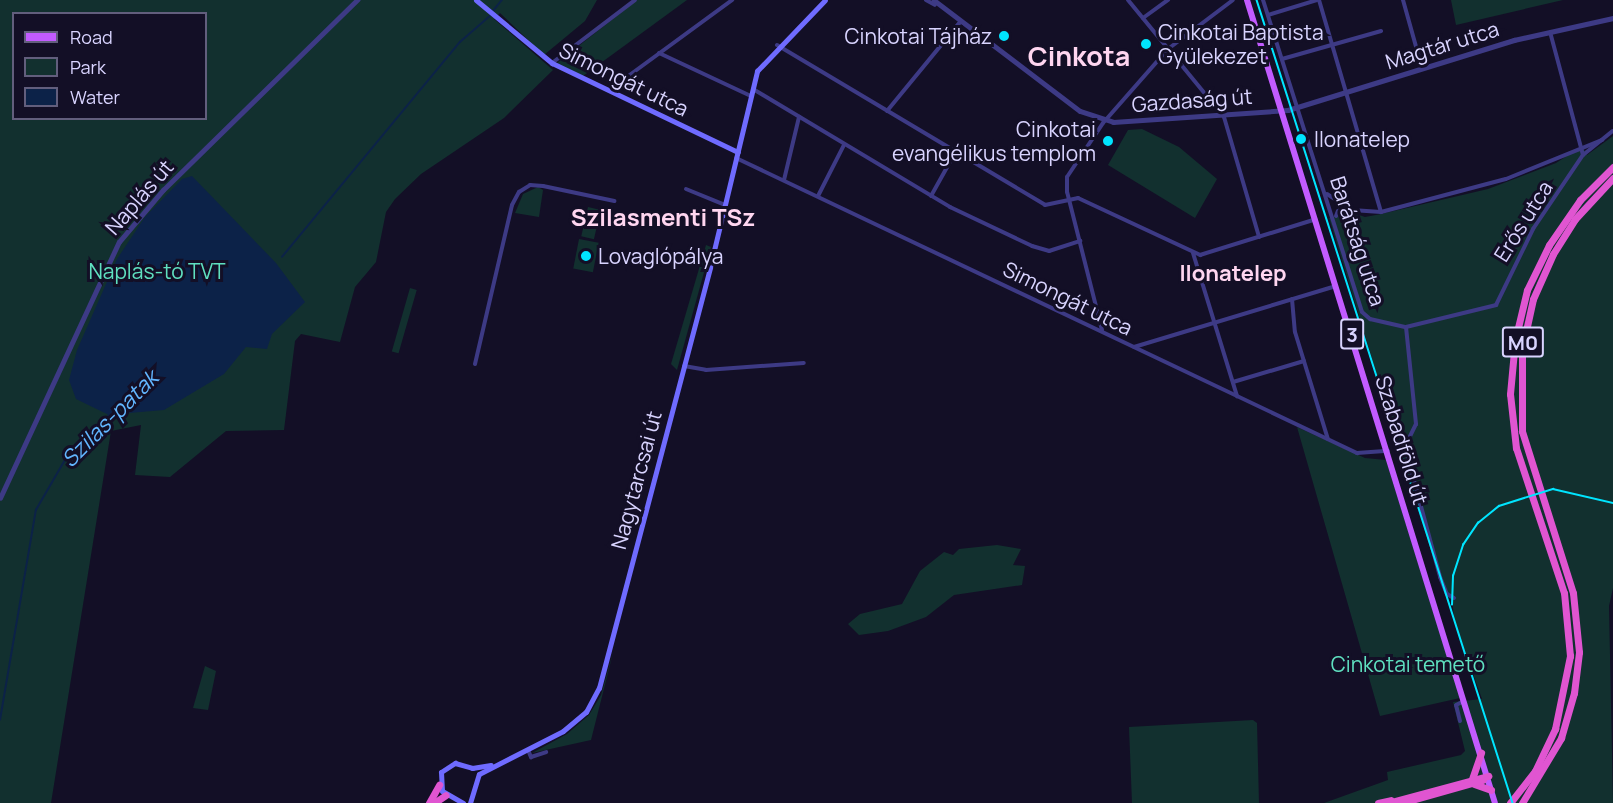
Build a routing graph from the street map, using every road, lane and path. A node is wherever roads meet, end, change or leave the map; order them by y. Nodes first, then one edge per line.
1 (357, 0) edge
2 (476, 0) edge
3 (635, 0) edge
4 (732, 0) edge
5 (825, 0) edge
6 (926, 0) edge
7 (1128, 0) edge
8 (1168, 0) edge
9 (1233, 0) edge
10 (1247, 0) edge
11 (1263, 0) edge
12 (1318, 0) edge
13 (1402, 0) edge
14 (935, 2) edge
15 (817, 3) edge
16 (1268, 15) junction
17 (1143, 18) junction
18 (1613, 18) edge
19 (960, 22) junction
20 (1381, 31) dead end
21 (1550, 32) junction
22 (777, 45) junction
23 (1332, 45) junction
24 (1168, 49) junction
25 (659, 53) junction
26 (1282, 59) junction
27 (552, 63) junction
28 (1422, 68) junction
29 (616, 85) dead end
30 (752, 89) junction
31 (1346, 91) junction
32 (751, 96) junction
33 (1298, 106) junction
34 (887, 111) junction
35 (1282, 111) junction
36 (1221, 114) junction
37 (799, 117) junction
38 (1105, 122) junction
39 (1613, 131) edge
40 (1602, 140) junction
41 (844, 145) junction
42 (1580, 146) junction
43 (956, 152) junction
44 (737, 155) junction
45 (1583, 156) junction
46 (1613, 167) edge
47 (1613, 177) edge
48 (784, 180) junction
49 (686, 189) dead end
50 (1327, 194) junction
51 (818, 196) junction
52 (931, 196) junction
53 (1069, 198) junction
54 (614, 201) dead end
55 (725, 205) junction
56 (1347, 207) junction
57 (1381, 212) junction
58 (1317, 219) junction
59 (1336, 221) junction
60 (1259, 237) junction
61 (1080, 241) junction
62 (1193, 252) junction
63 (1338, 285) junction
64 (1292, 299) junction
65 (1370, 319) joint
66 (1215, 322) junction
67 (1406, 327) junction
68 (1102, 331) junction
69 (1133, 347) junction
70 (1304, 361) junction
71 (804, 363) dead end
72 (475, 364) dead end
73 (683, 366) junction
74 (1233, 382) junction
75 (1237, 396) junction
76 (1328, 439) junction
77 (1389, 451) junction
78 (0, 498) edge
79 (1454, 598) dead end
80 (1466, 700) junction
81 (1460, 721) dead end
82 (528, 750) junction
83 (546, 752) dead end
84 (1481, 753) junction
85 (495, 764) junction
86 (467, 767) junction
87 (1488, 777) junction
88 (473, 781) junction
89 (1473, 782) junction
90 (439, 785) junction
91 (471, 790) junction
92 (1492, 792) junction
93 (446, 795) junction
94 (457, 798) junction
95 (1399, 802) edge
96 (432, 803) edge
97 (464, 803) edge
98 (470, 803) edge
99 (1378, 803) edge
100 (1388, 803) edge
101 (1495, 803) edge
102 (1510, 803) edge
103 (1522, 803) edge

1 - 78 street, Naplás út
2 - 27 main road, Simongát utca
3 - 27 street
4 - 25 street
5 - 15 main road, Nagytarcsai út
6 - 14 street
7 - 17 street
8 - 17 street
9 - 24 street
10 - 35 main road, Szabadföld út / 3
11 - 16 street, Barátság utca
12 - 16 street
12 - 23 street
13 - 28 street
14 - 19 street
15 - 22 main road, Nagytarcsai út
16 - 26 street, Barátság utca
17 - 24 street
18 - 21 street, Magtár utca
19 - 34 street
19 - 38 street
20 - 23 street
21 - 28 street, Magtár utca
21 - 42 street
22 - 30 main road, Nagytarcsai út
22 - 34 street
23 - 26 street
23 - 31 street
24 - 36 street
24 - 38 street
25 - 29 street
25 - 32 street
26 - 33 street, Barátság utca
27 - 44 main road, Simongát utca
28 - 31 street, Magtár utca
30 - 32 main road, Nagytarcsai út
30 - 37 street
31 - 33 street, Magtár utca
31 - 57 street
32 - 44 main road, Nagytarcsai út
33 - 35 street, Magtár utca
33 - 50 street, Barátság utca
34 - 43 street
35 - 36 street, Gazdaság út
35 - 58 main road, Szabadföld út / 3
36 - 38 street, Gazdaság út
36 - 60 street
37 - 41 street
37 - 48 street
38 - 53 street
39 - 40 street
40 - 42 street
40 - 45 street
41 - 51 street
41 - 52 street
42 - 45 street
42 - 57 street
43 - 52 street
43 - 53 street
44 - 48 street, Simongát utca
44 - 55 main road, Nagytarcsai út
45 - 67 street, Erős utca
46 - 102 highway, M0
47 - 103 highway, M0
48 - 51 street, Simongát utca
49 - 55 street
50 - 56 street
50 - 59 street, Barátság utca
51 - 68 street, Simongát utca
52 - 61 street
53 - 61 street
53 - 62 street
54 - 72 street
55 - 73 main road, Nagytarcsai út
56 - 57 street
56 - 59 street
58 - 60 street
58 - 63 main road, Szabadföld út / 3
59 - 65 street, Barátság utca
60 - 62 street
61 - 68 street
62 - 66 street
63 - 64 street
63 - 77 main road, Szabadföld út / 3
64 - 66 street
64 - 70 street
65 - 67 street, Erős utca
66 - 69 street
66 - 74 street
67 - 79 street
68 - 69 street, Simongát utca
69 - 75 street, Simongát utca
70 - 74 street
70 - 76 street
71 - 73 street
73 - 82 main road, Nagytarcsai út
74 - 75 street
75 - 76 street, Simongát utca
76 - 77 street, Simongát utca
77 - 80 main road, Szabadföld út / 3
80 - 81 street
80 - 84 main road, Szabadföld út / 3
82 - 83 street
82 - 85 main road, Nagytarcsai út
84 - 87 main road, 3
84 - 89 highway
85 - 86 main road, Nagytarcsai út
85 - 88 main road, Nagytarcsai út
86 - 88 main road
86 - 90 main road, Nagytarcsai út
87 - 89 highway
87 - 92 main road, 3
88 - 91 main road
89 - 92 highway
89 - 95 highway
90 - 93 main road
90 - 96 highway
91 - 94 main road
91 - 98 main road
92 - 101 main road, 3
93 - 94 main road
93 - 96 highway
94 - 97 main road
95 - 99 highway
95 - 100 highway

